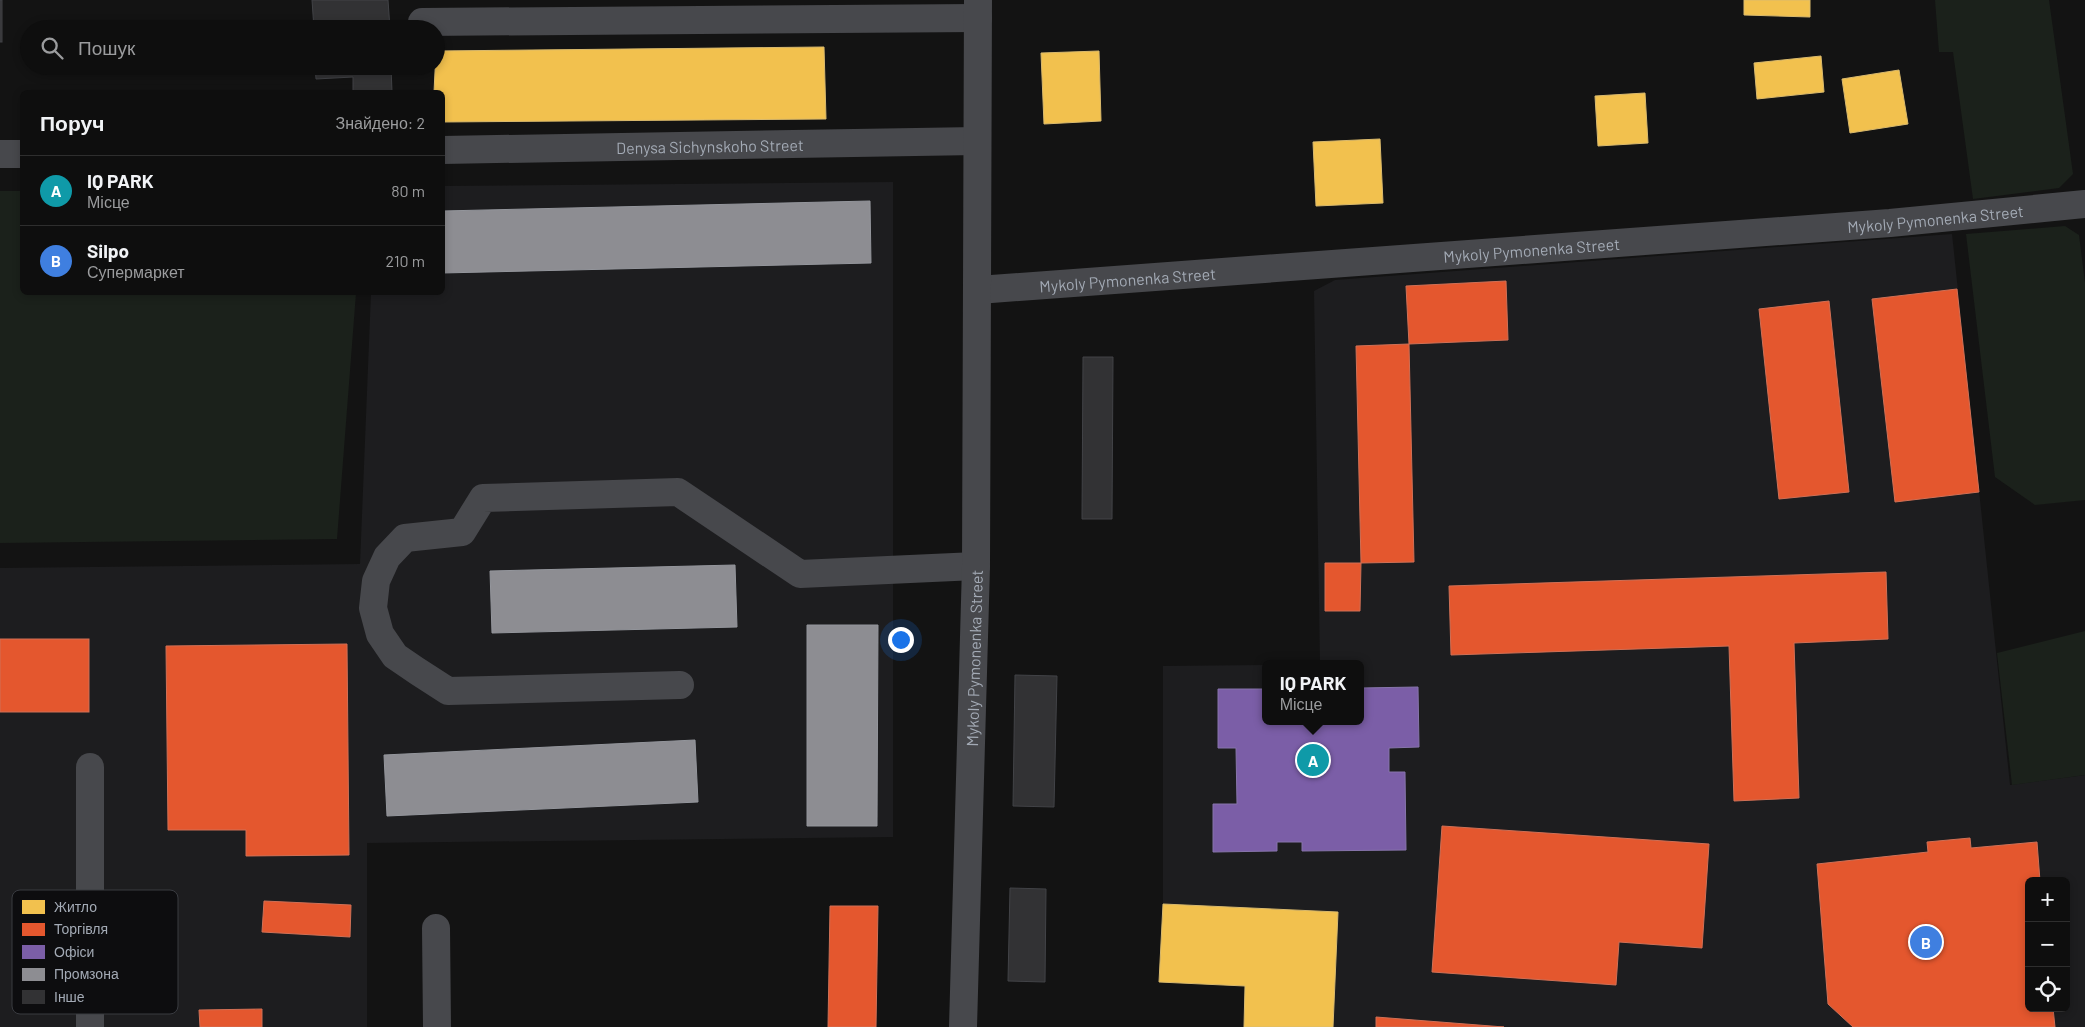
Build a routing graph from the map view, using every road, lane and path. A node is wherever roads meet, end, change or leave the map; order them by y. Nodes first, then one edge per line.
1 (978, 9) edge
2 (445, 21) edge
3 (977, 142) junction
4 (445, 150) edge
5 (0, 154) edge
6 (20, 154) edge
7 (2085, 204) edge
8 (978, 290) junction
9 (976, 566) junction
10 (680, 685) dead end
11 (90, 767) dead end
12 (90, 890) edge
13 (436, 928) dead end
14 (90, 1014) edge
15 (90, 1027) edge
16 (437, 1027) edge
17 (963, 1027) edge

1 - 2 street
1 - 3 street, Mykoly Pymonenka Street
3 - 4 street, Denysa Sichynskoho Street
3 - 8 street, Mykoly Pymonenka Street
5 - 6 street
7 - 8 street, Mykoly Pymonenka Street
8 - 9 street, Mykoly Pymonenka Street
9 - 10 street
9 - 17 street, Mykoly Pymonenka Street
11 - 12 street
13 - 16 street
14 - 15 street

